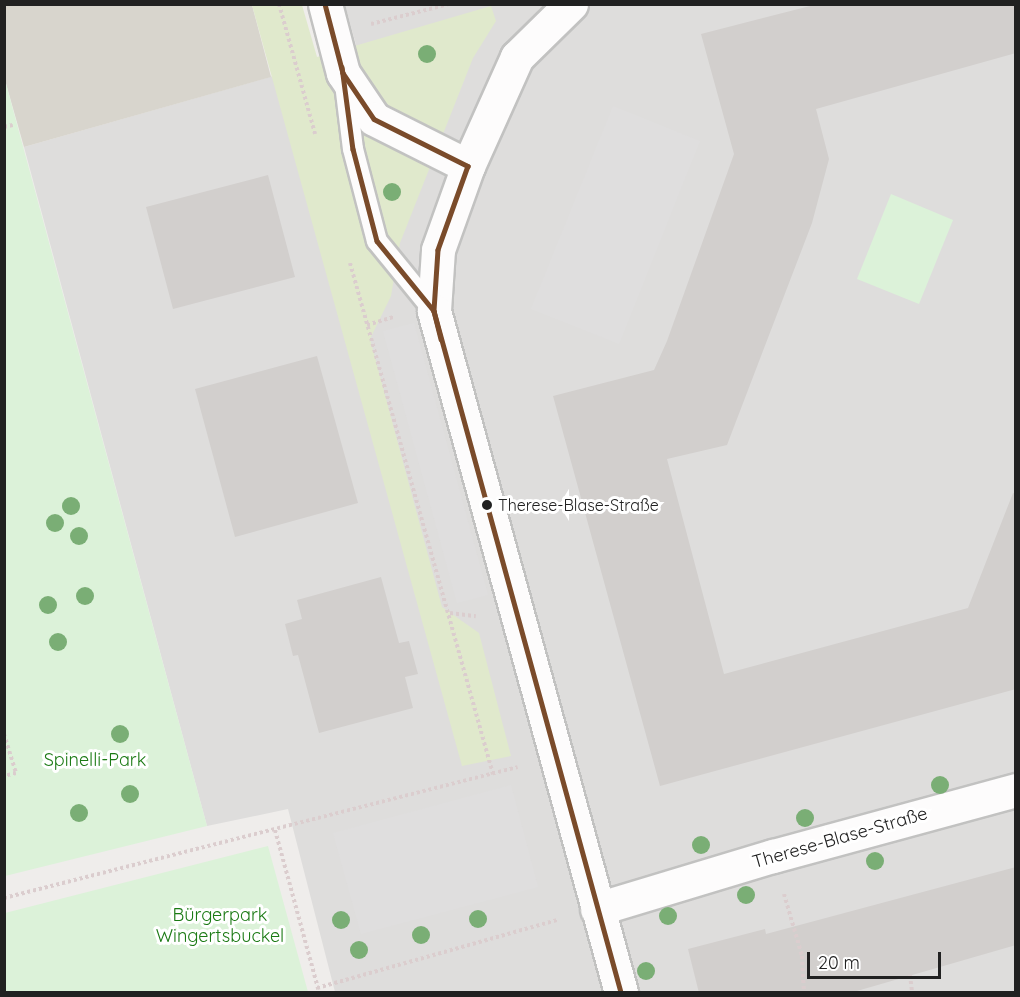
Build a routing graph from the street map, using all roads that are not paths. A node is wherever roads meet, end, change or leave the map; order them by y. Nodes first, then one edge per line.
1 (571, 4) edge
2 (329, 19) edge
3 (343, 73) junction
4 (468, 166) junction
5 (434, 311) junction
6 (1016, 790) edge
7 (597, 909) junction
8 (621, 993) edge

1 - 4 street
2 - 3 street
3 - 4 street
3 - 5 lane
4 - 5 street
5 - 7 street
6 - 7 street, Therese-Blase-Straße
7 - 8 street

